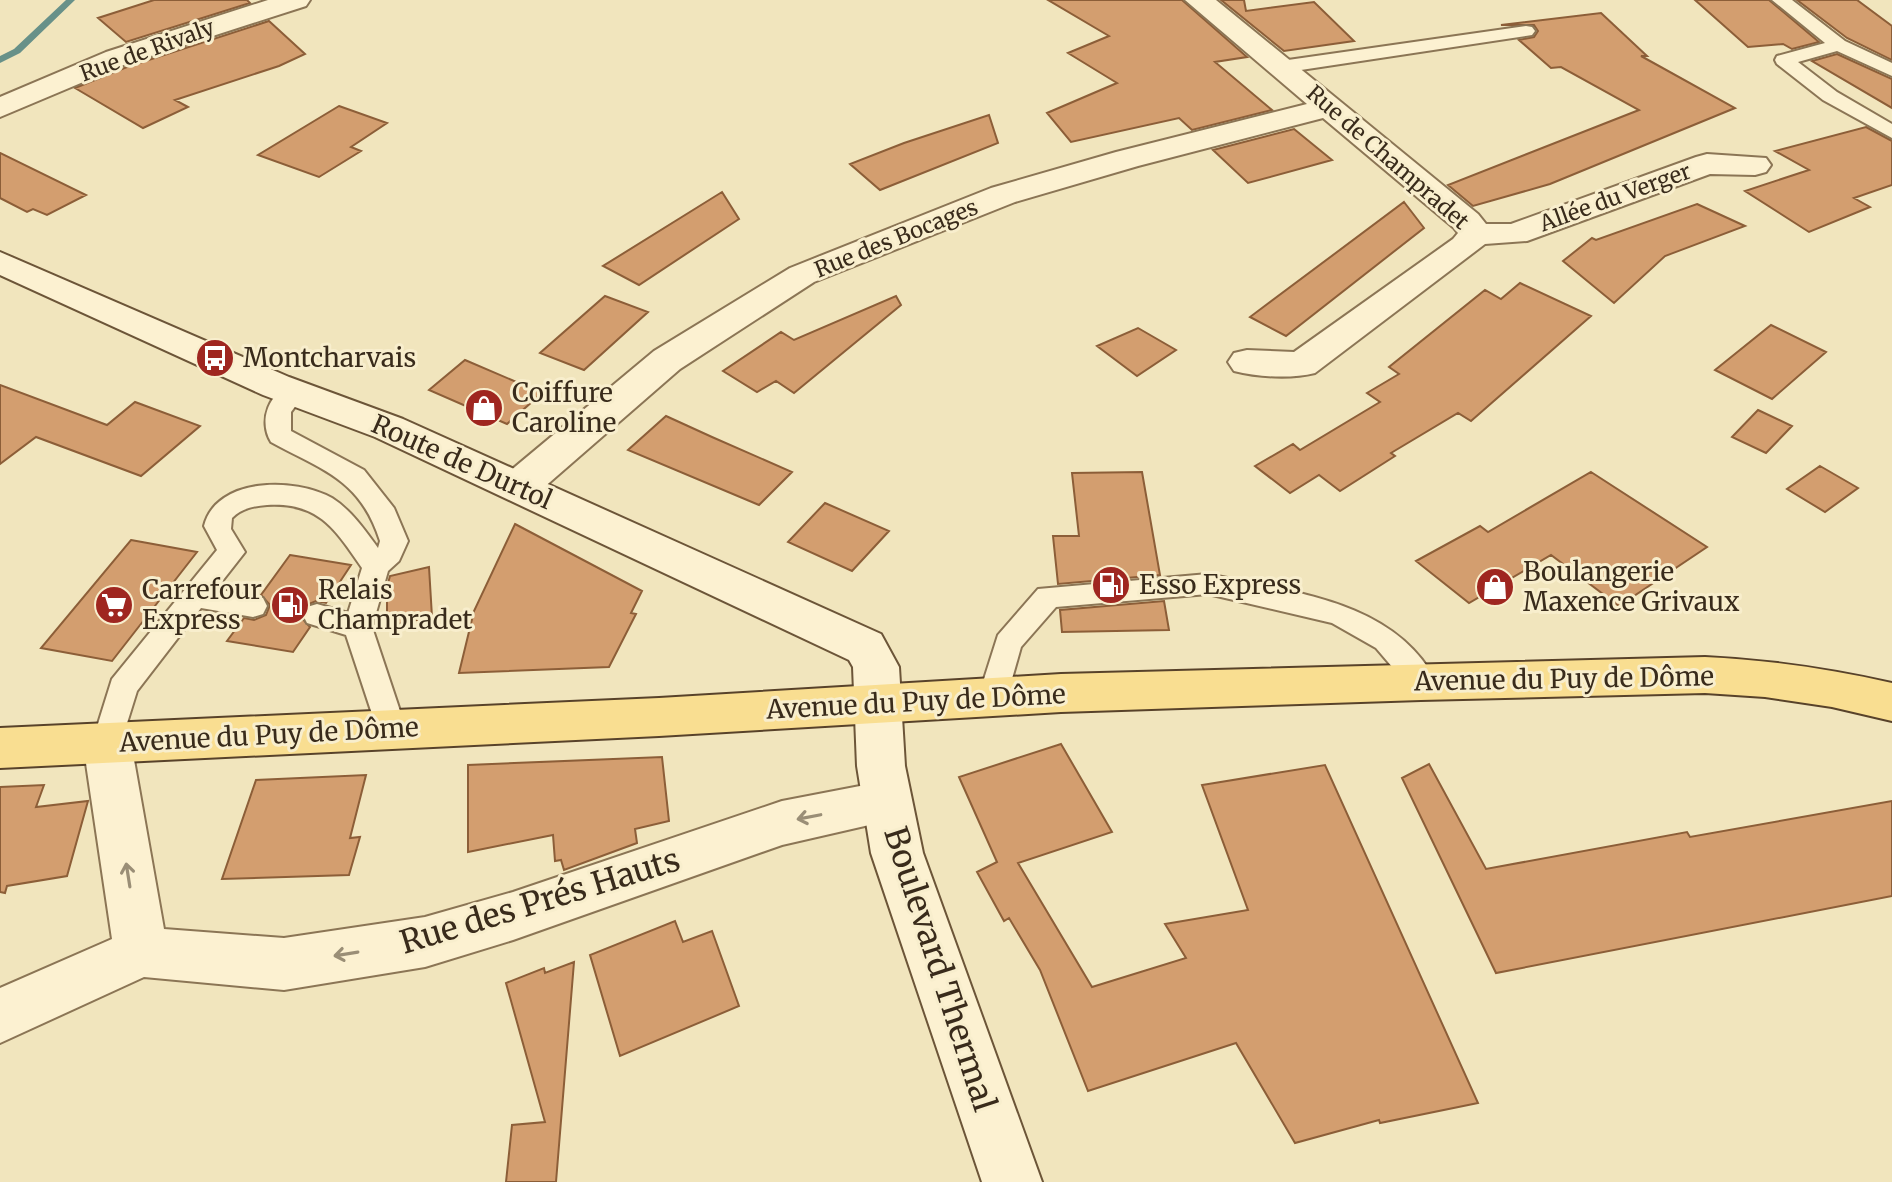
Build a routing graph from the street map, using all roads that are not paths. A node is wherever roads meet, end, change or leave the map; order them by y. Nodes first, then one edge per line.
1 (296, 0) edge
2 (1199, 0) edge
3 (1781, 0) edge
4 (1526, 31) dead end
5 (1839, 45) junction
6 (1281, 67) junction
7 (1892, 70) edge
8 (1332, 107) junction
9 (0, 108) edge
10 (1892, 132) edge
11 (1755, 165) dead end
12 (1476, 234) junction
13 (0, 262) edge
14 (1247, 362) dead end
15 (294, 392) junction
16 (519, 486) junction
17 (376, 567) junction
18 (194, 596) junction
19 (253, 606) dead end
20 (317, 615) dead end
21 (358, 627) junction
22 (1421, 681) junction
23 (1832, 688) junction
24 (1892, 688) edge
25 (993, 698) junction
26 (1892, 702) edge
27 (878, 704) junction
28 (391, 729) junction
29 (107, 743) junction
30 (0, 748) edge
31 (886, 802) junction
32 (141, 952) junction
33 (0, 1016) edge
34 (1012, 1182) edge

1 - 9 street, Rue de Rivaly
2 - 6 street, Rue de Champradet
3 - 5 lane
4 - 6 lane
5 - 7 lane
5 - 10 lane
6 - 8 street, Rue de Champradet
8 - 12 street, Rue de Champradet
8 - 16 street, Rue des Bocages
11 - 12 street, Allée du Verger
12 - 14 street, Rue de Champradet
13 - 15 street, Route de Durtol
15 - 16 street, Route de Durtol
15 - 17 lane
16 - 27 street, Route de Durtol
17 - 18 lane
17 - 21 lane
18 - 19 lane
18 - 29 lane
20 - 21 lane
21 - 28 lane
22 - 23 main road, Avenue du Puy de Dôme
22 - 25 main road, Avenue du Puy de Dôme
22 - 25 lane
23 - 24 main road, Avenue du Puy de Dôme
23 - 26 main road, Avenue du Puy de Dôme
25 - 27 main road, Avenue du Puy de Dôme
27 - 28 main road, Avenue du Puy de Dôme
27 - 31 street, Boulevard Thermal
28 - 29 main road, Avenue du Puy de Dôme
29 - 30 main road, Avenue du Puy de Dôme
32 -> 29 street
31 -> 32 street, Rue des Prés Hauts
31 - 34 street, Boulevard Thermal
32 - 33 street, Rue des Prés Hauts

